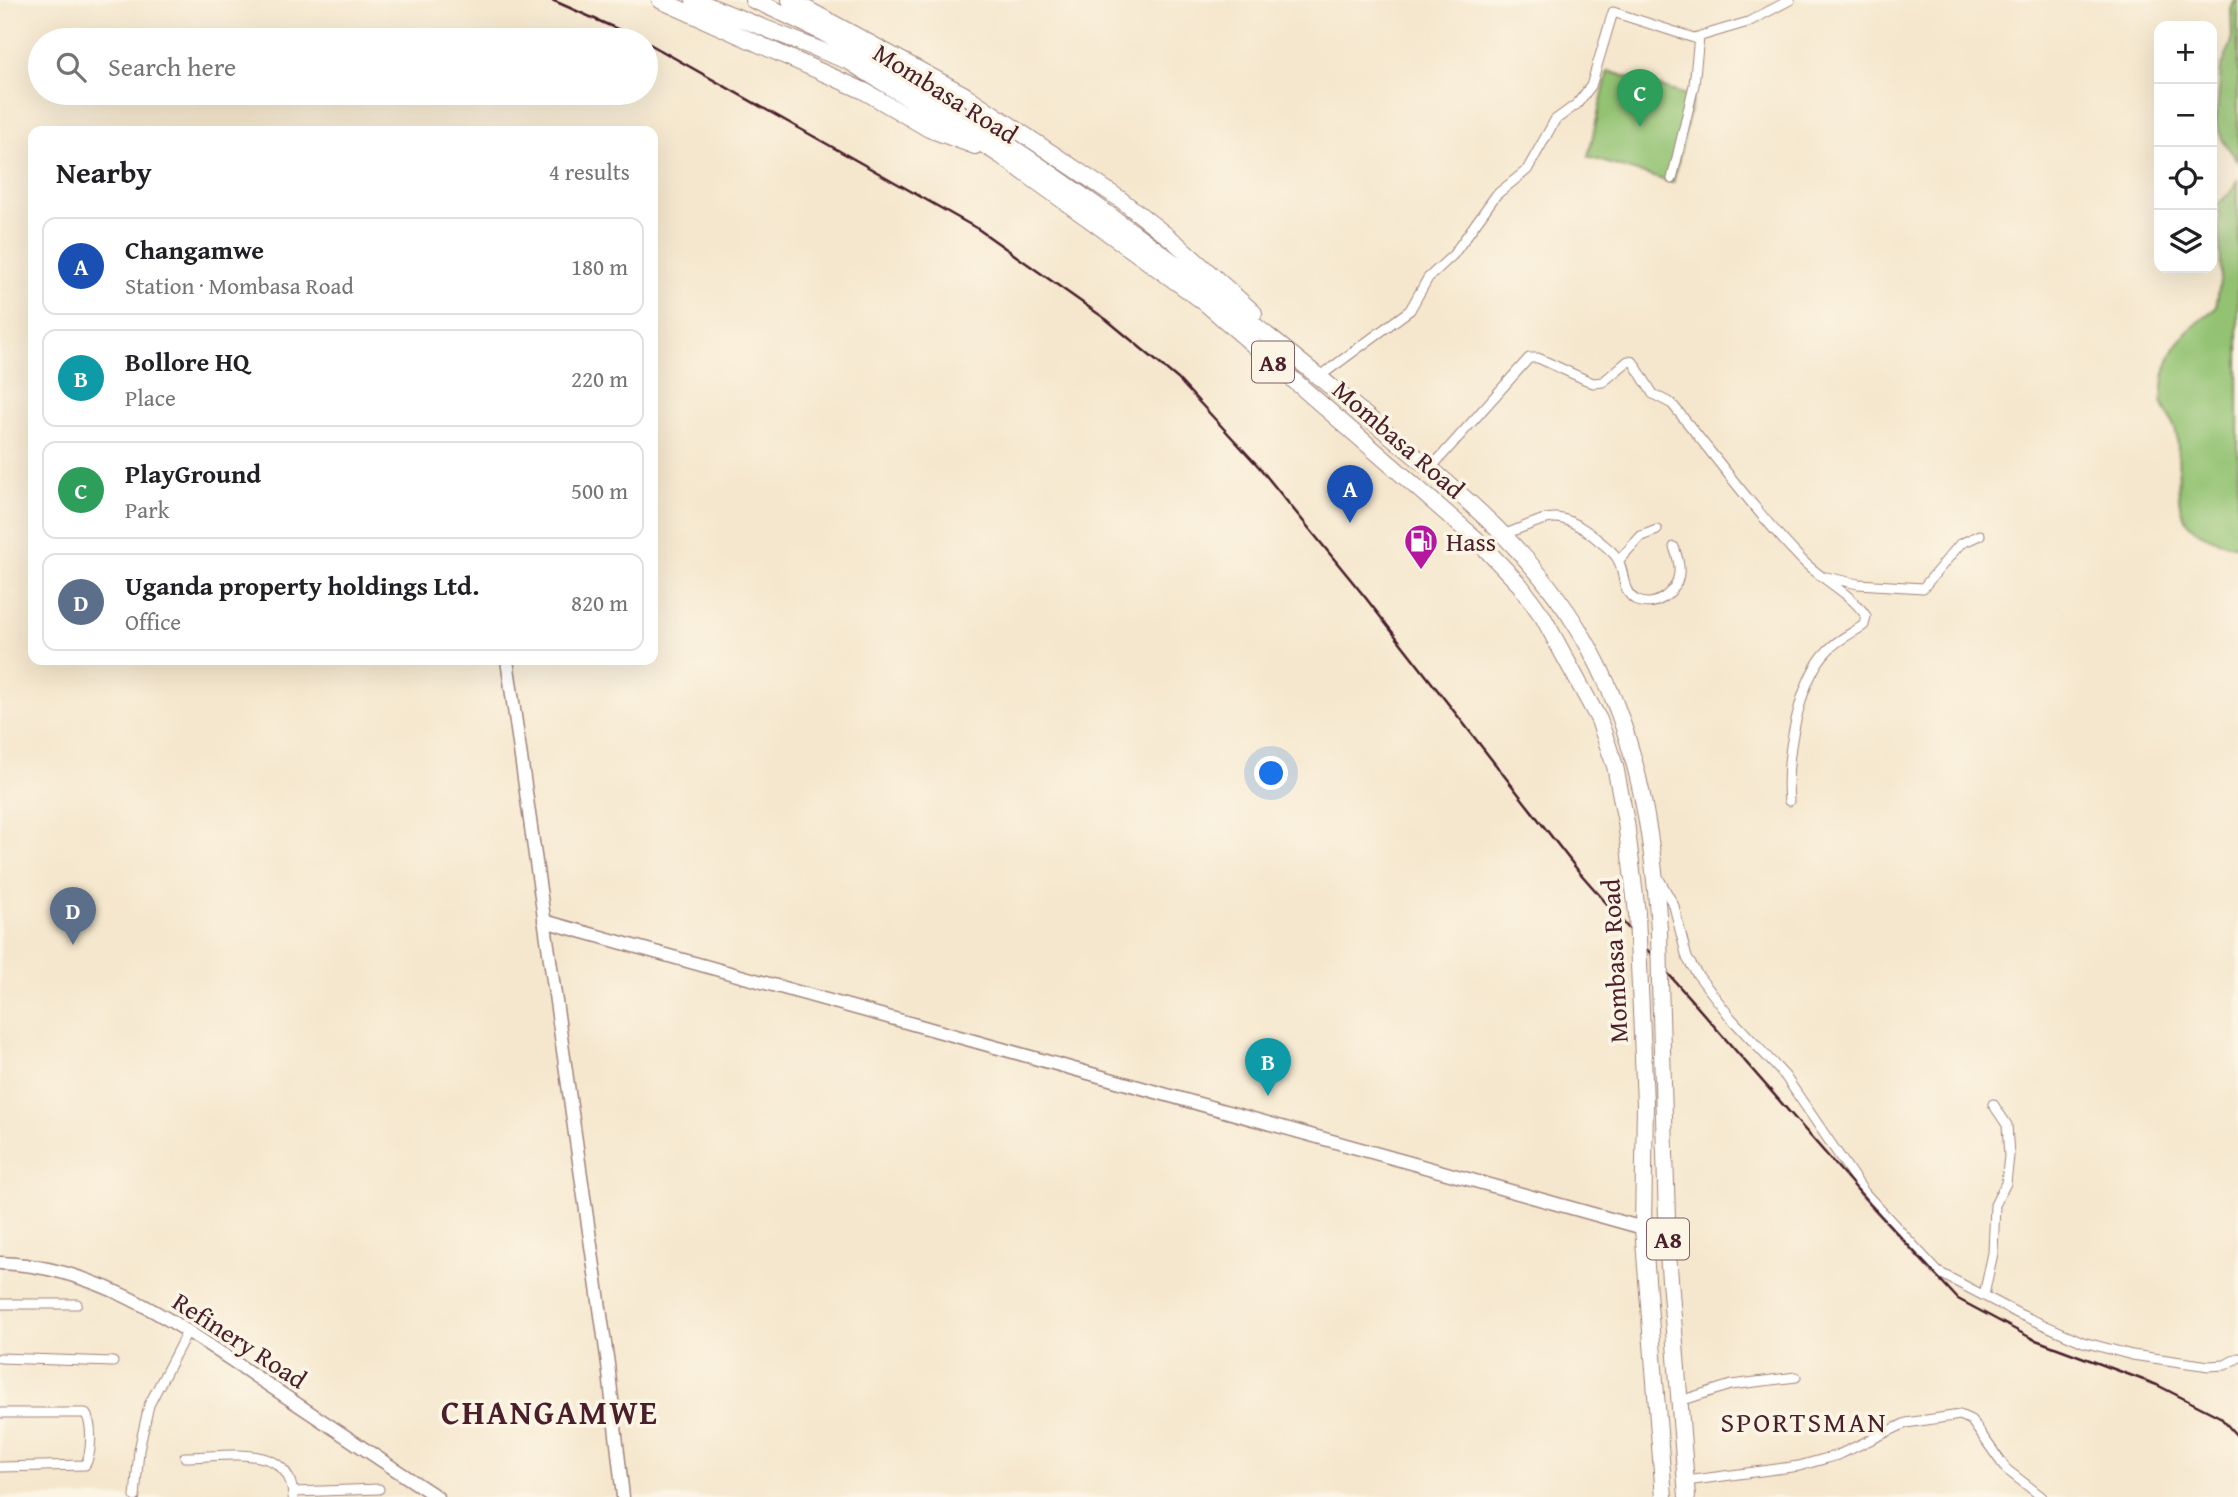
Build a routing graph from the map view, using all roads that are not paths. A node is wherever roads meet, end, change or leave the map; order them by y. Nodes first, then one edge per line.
1 (660, 0) edge
2 (694, 0) edge
3 (753, 0) edge
4 (790, 0) edge
5 (1790, 0) edge
6 (1699, 37) junction
7 (1000, 155) junction
8 (1672, 179) dead end
9 (1291, 354) junction
10 (1319, 377) junction
11 (1430, 469) junction
12 (1657, 530) dead end
13 (1505, 534) junction
14 (1980, 535) dead end
15 (1674, 547) dead end
16 (1619, 560) junction
17 (1821, 576) junction
18 (508, 665) edge
19 (1789, 801) dead end
20 (1656, 873) junction
21 (544, 921) junction
22 (1993, 1104) dead end
23 (1643, 1228) junction
24 (0, 1263) edge
25 (1984, 1295) junction
26 (0, 1304) edge
27 (77, 1304) dead end
28 (188, 1330) junction
29 (0, 1358) edge
30 (2238, 1358) edge
31 (113, 1362) dead end
32 (1796, 1377) dead end
33 (1680, 1401) junction
34 (0, 1413) edge
35 (185, 1457) dead end
36 (0, 1467) edge
37 (379, 1489) dead end
38 (1687, 1489) edge
39 (293, 1495) edge
40 (135, 1497) edge
41 (437, 1497) edge
42 (623, 1497) edge
43 (1664, 1497) edge
44 (2042, 1497) edge

1 - 7 highway
2 - 7 highway, Mombasa Road / A8
3 - 9 highway, Mombasa Road / A8
4 - 9 highway
5 - 6 street
6 - 8 street
6 - 10 street
7 - 23 highway, Mombasa Road / A8, bridge
9 - 10 highway, Mombasa Road / A8
10 - 11 highway, Mombasa Road / A8
11 - 13 highway, Mombasa Road / A8
11 - 17 street
12 - 16 street
13 - 16 street
13 - 20 highway, Mombasa Road / A8
14 - 17 street
15 - 16 street
17 - 19 street
18 - 21 street
20 - 25 street
20 - 33 highway, Mombasa Road / A8, bridge
21 - 23 street
21 - 42 street
22 - 25 street
23 - 43 highway, Mombasa Road / A8
24 - 28 street, Refinery Road
25 - 30 street
26 - 27 street
28 - 40 street
28 - 41 street, Refinery Road
29 - 31 street
32 - 33 street
33 - 38 highway, Mombasa Road / A8
34 - 36 street
35 - 39 street
37 - 39 street
38 - 44 street

